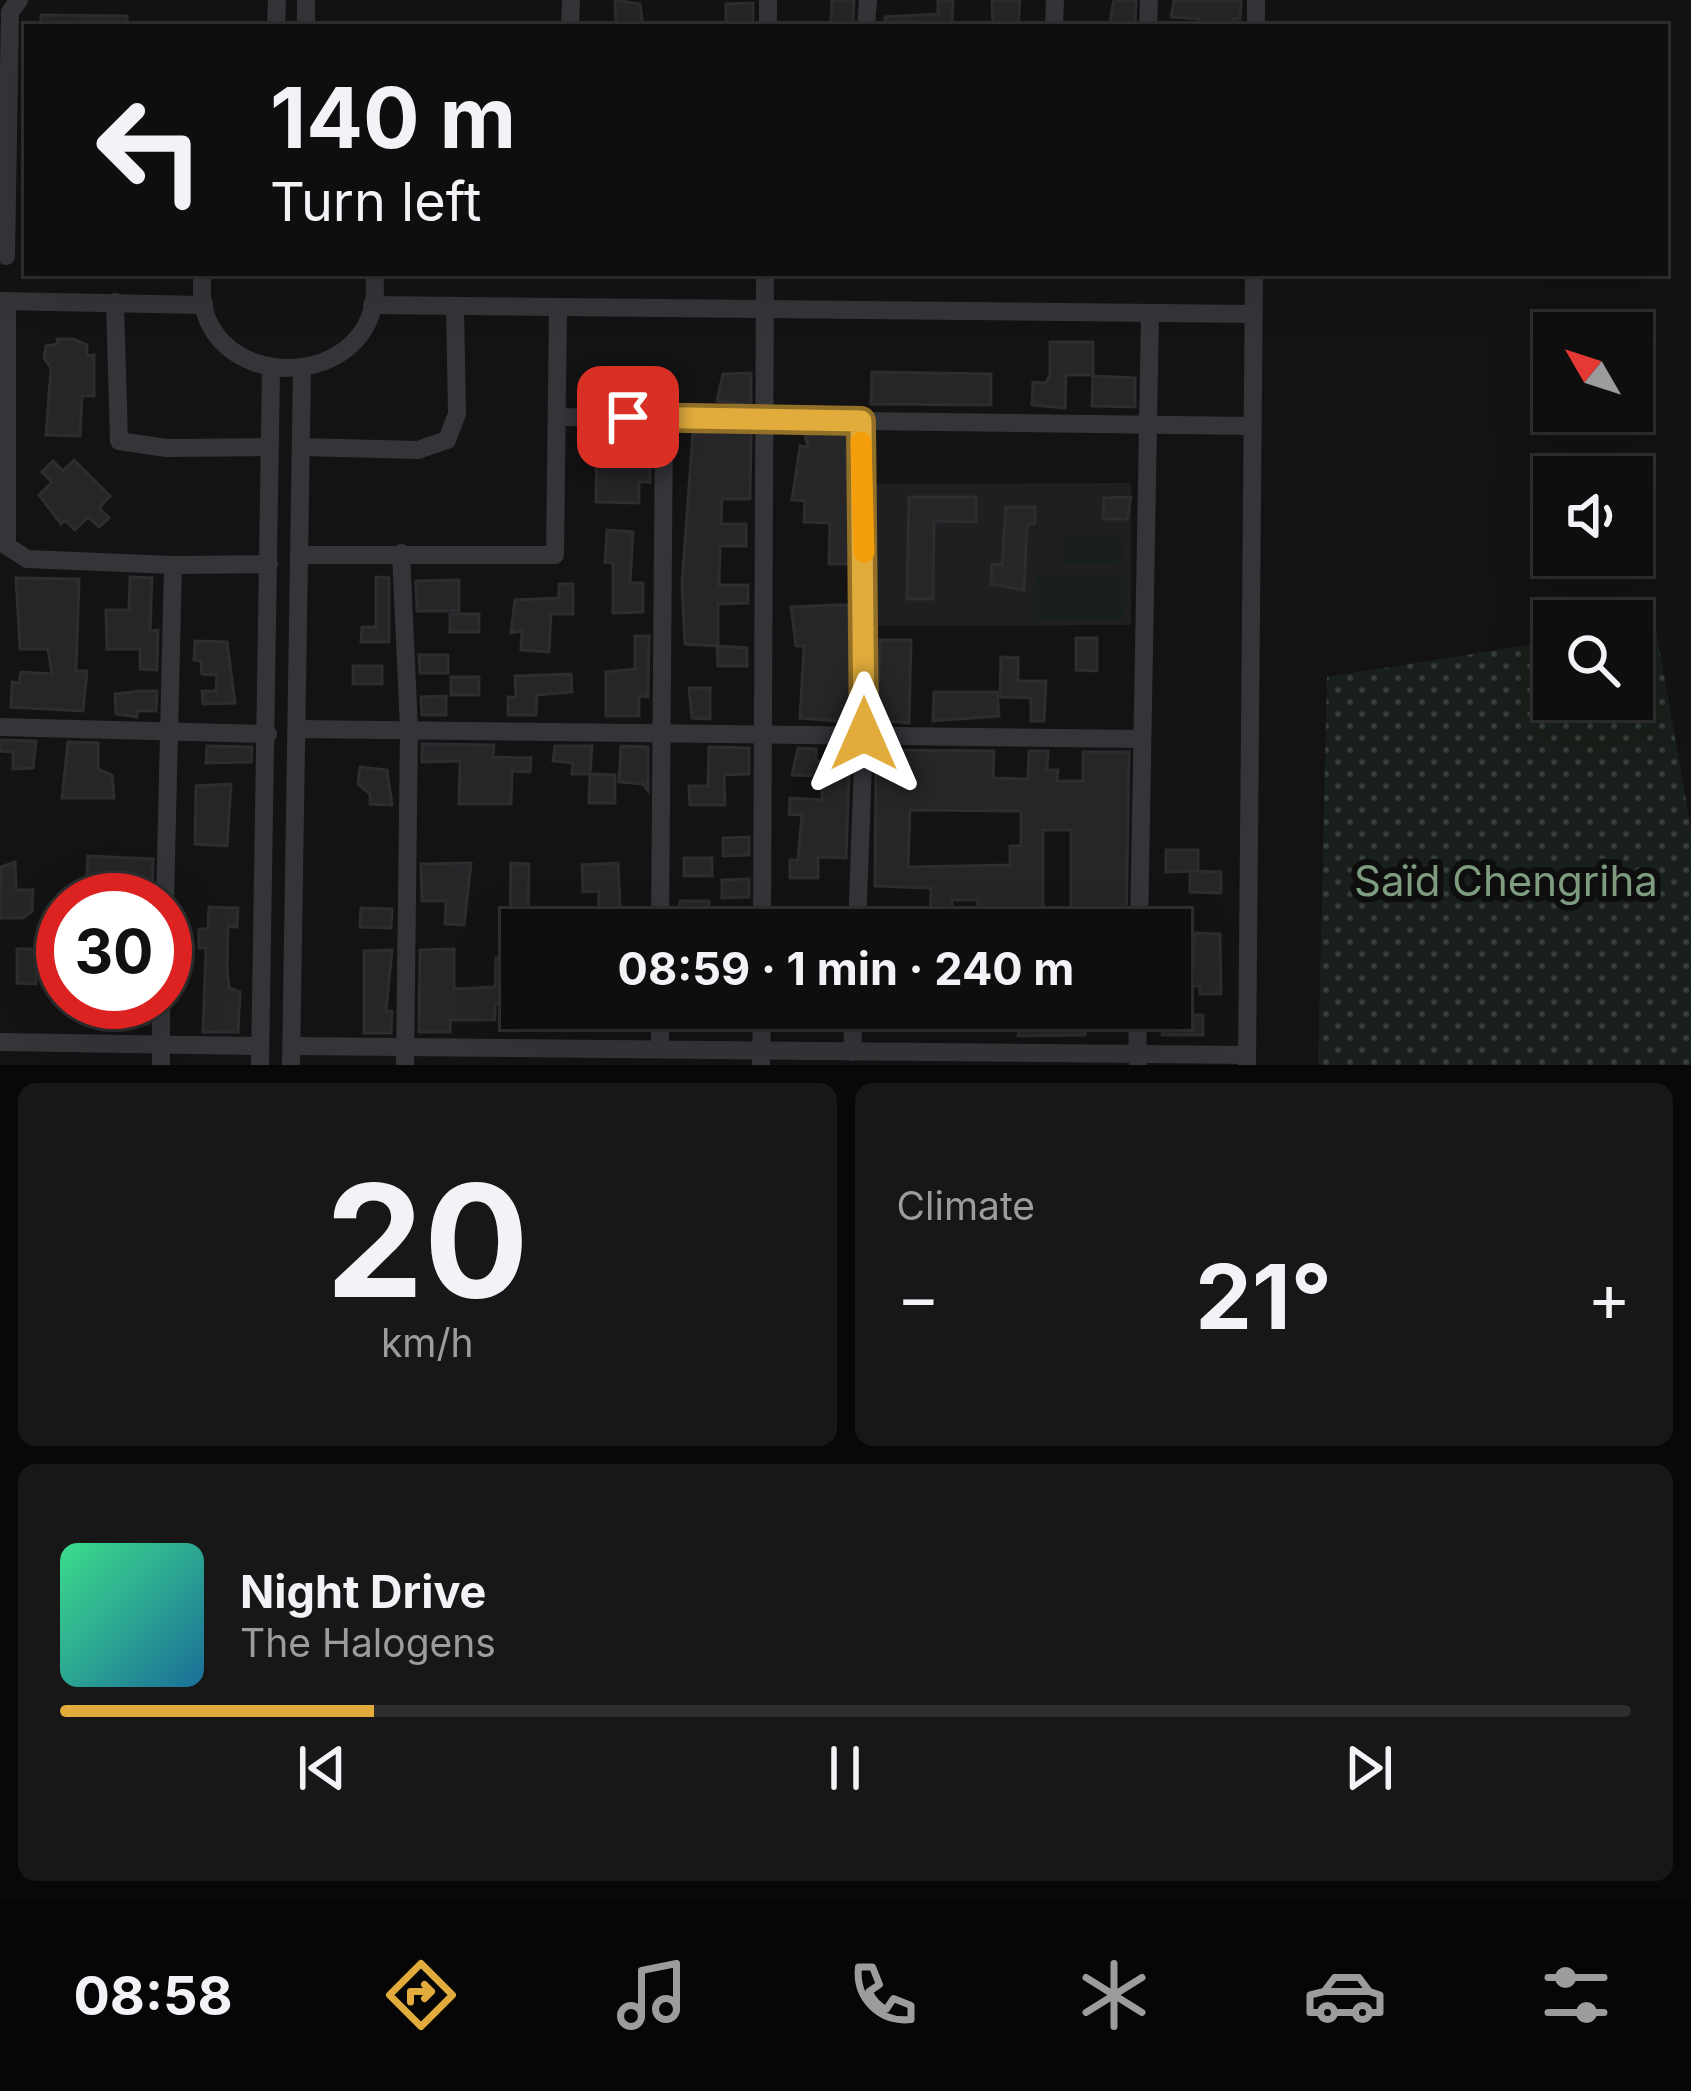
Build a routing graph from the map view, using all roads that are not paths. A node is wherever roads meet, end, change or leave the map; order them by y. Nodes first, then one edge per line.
1 (19, 0) edge
2 (4, 145) edge
3 (3, 256) edge
4 (203, 276) edge
5 (374, 276) edge
6 (765, 276) edge
7 (1254, 276) edge
8 (3, 301) edge
9 (116, 302) junction
10 (204, 305) junction
11 (372, 305) junction
12 (455, 306) junction
13 (558, 307) junction
14 (765, 309) junction
15 (1150, 313) junction
16 (1253, 314) junction
17 (271, 369) junction
18 (302, 369) junction
19 (5, 413) edge
20 (557, 417) junction
21 (664, 418) junction
22 (764, 418) junction
23 (861, 421) junction
24 (1252, 426) junction
25 (1148, 429) junction
26 (270, 447) junction
27 (301, 447) junction
28 (401, 553) junction
29 (300, 555) junction
30 (269, 564) junction
31 (173, 565) junction
32 (0, 727) edge
33 (409, 728) junction
34 (297, 729) junction
35 (170, 731) junction
36 (662, 733) junction
37 (268, 734) junction
38 (764, 734) junction
39 (864, 734) junction
40 (1142, 739) junction
41 (166, 873) edge
42 (660, 909) edge
43 (762, 909) edge
44 (858, 909) edge
45 (1139, 909) edge
46 (161, 1029) edge
47 (659, 1029) edge
48 (853, 1029) edge
49 (1137, 1029) edge
50 (0, 1042) edge
51 (406, 1043) junction
52 (161, 1044) junction
53 (659, 1046) junction
54 (852, 1052) junction
55 (260, 1055) edge
56 (292, 1055) edge
57 (761, 1058) edge
58 (1137, 1060) edge
59 (1247, 1060) edge
60 (161, 1065) edge
61 (405, 1065) edge

1 - 2 street
2 - 3 street
4 - 10 street
5 - 11 street
6 - 14 street
7 - 16 street
8 - 9 street
8 - 19 street
9 - 10 street
9 - 26 street
10 - 17 street
11 - 12 street
11 - 18 street
12 - 13 street
12 - 27 street
13 - 14 street
13 - 20 street
14 - 15 street
14 - 22 street
15 - 16 street
15 - 25 street
16 - 24 street
17 - 18 street
17 - 26 street
18 - 27 street
19 - 31 street
20 - 21 street
20 - 28 street
21 - 22 street
21 - 36 street
22 - 23 street
22 - 38 street
23 - 25 street
23 - 39 street
24 - 25 street
24 - 59 street
25 - 40 street
26 - 30 street
27 - 29 street
28 - 29 street
28 - 33 street
29 - 34 street
30 - 31 street
30 - 37 street
31 - 35 street
32 - 35 street
33 - 34 street
33 - 36 street
33 - 51 street
34 - 56 street
35 - 37 street
35 - 41 street
36 - 38 street
36 - 42 street
37 - 55 street
38 - 39 street
38 - 43 street
39 - 40 street
39 - 44 street
40 - 45 street
46 - 52 street
47 - 53 street
48 - 54 street
49 - 58 street
50 - 52 street
51 - 53 street
51 - 56 street
51 - 61 street
52 - 55 street
52 - 60 street
53 - 57 street
54 - 57 street
54 - 58 street
58 - 59 street

